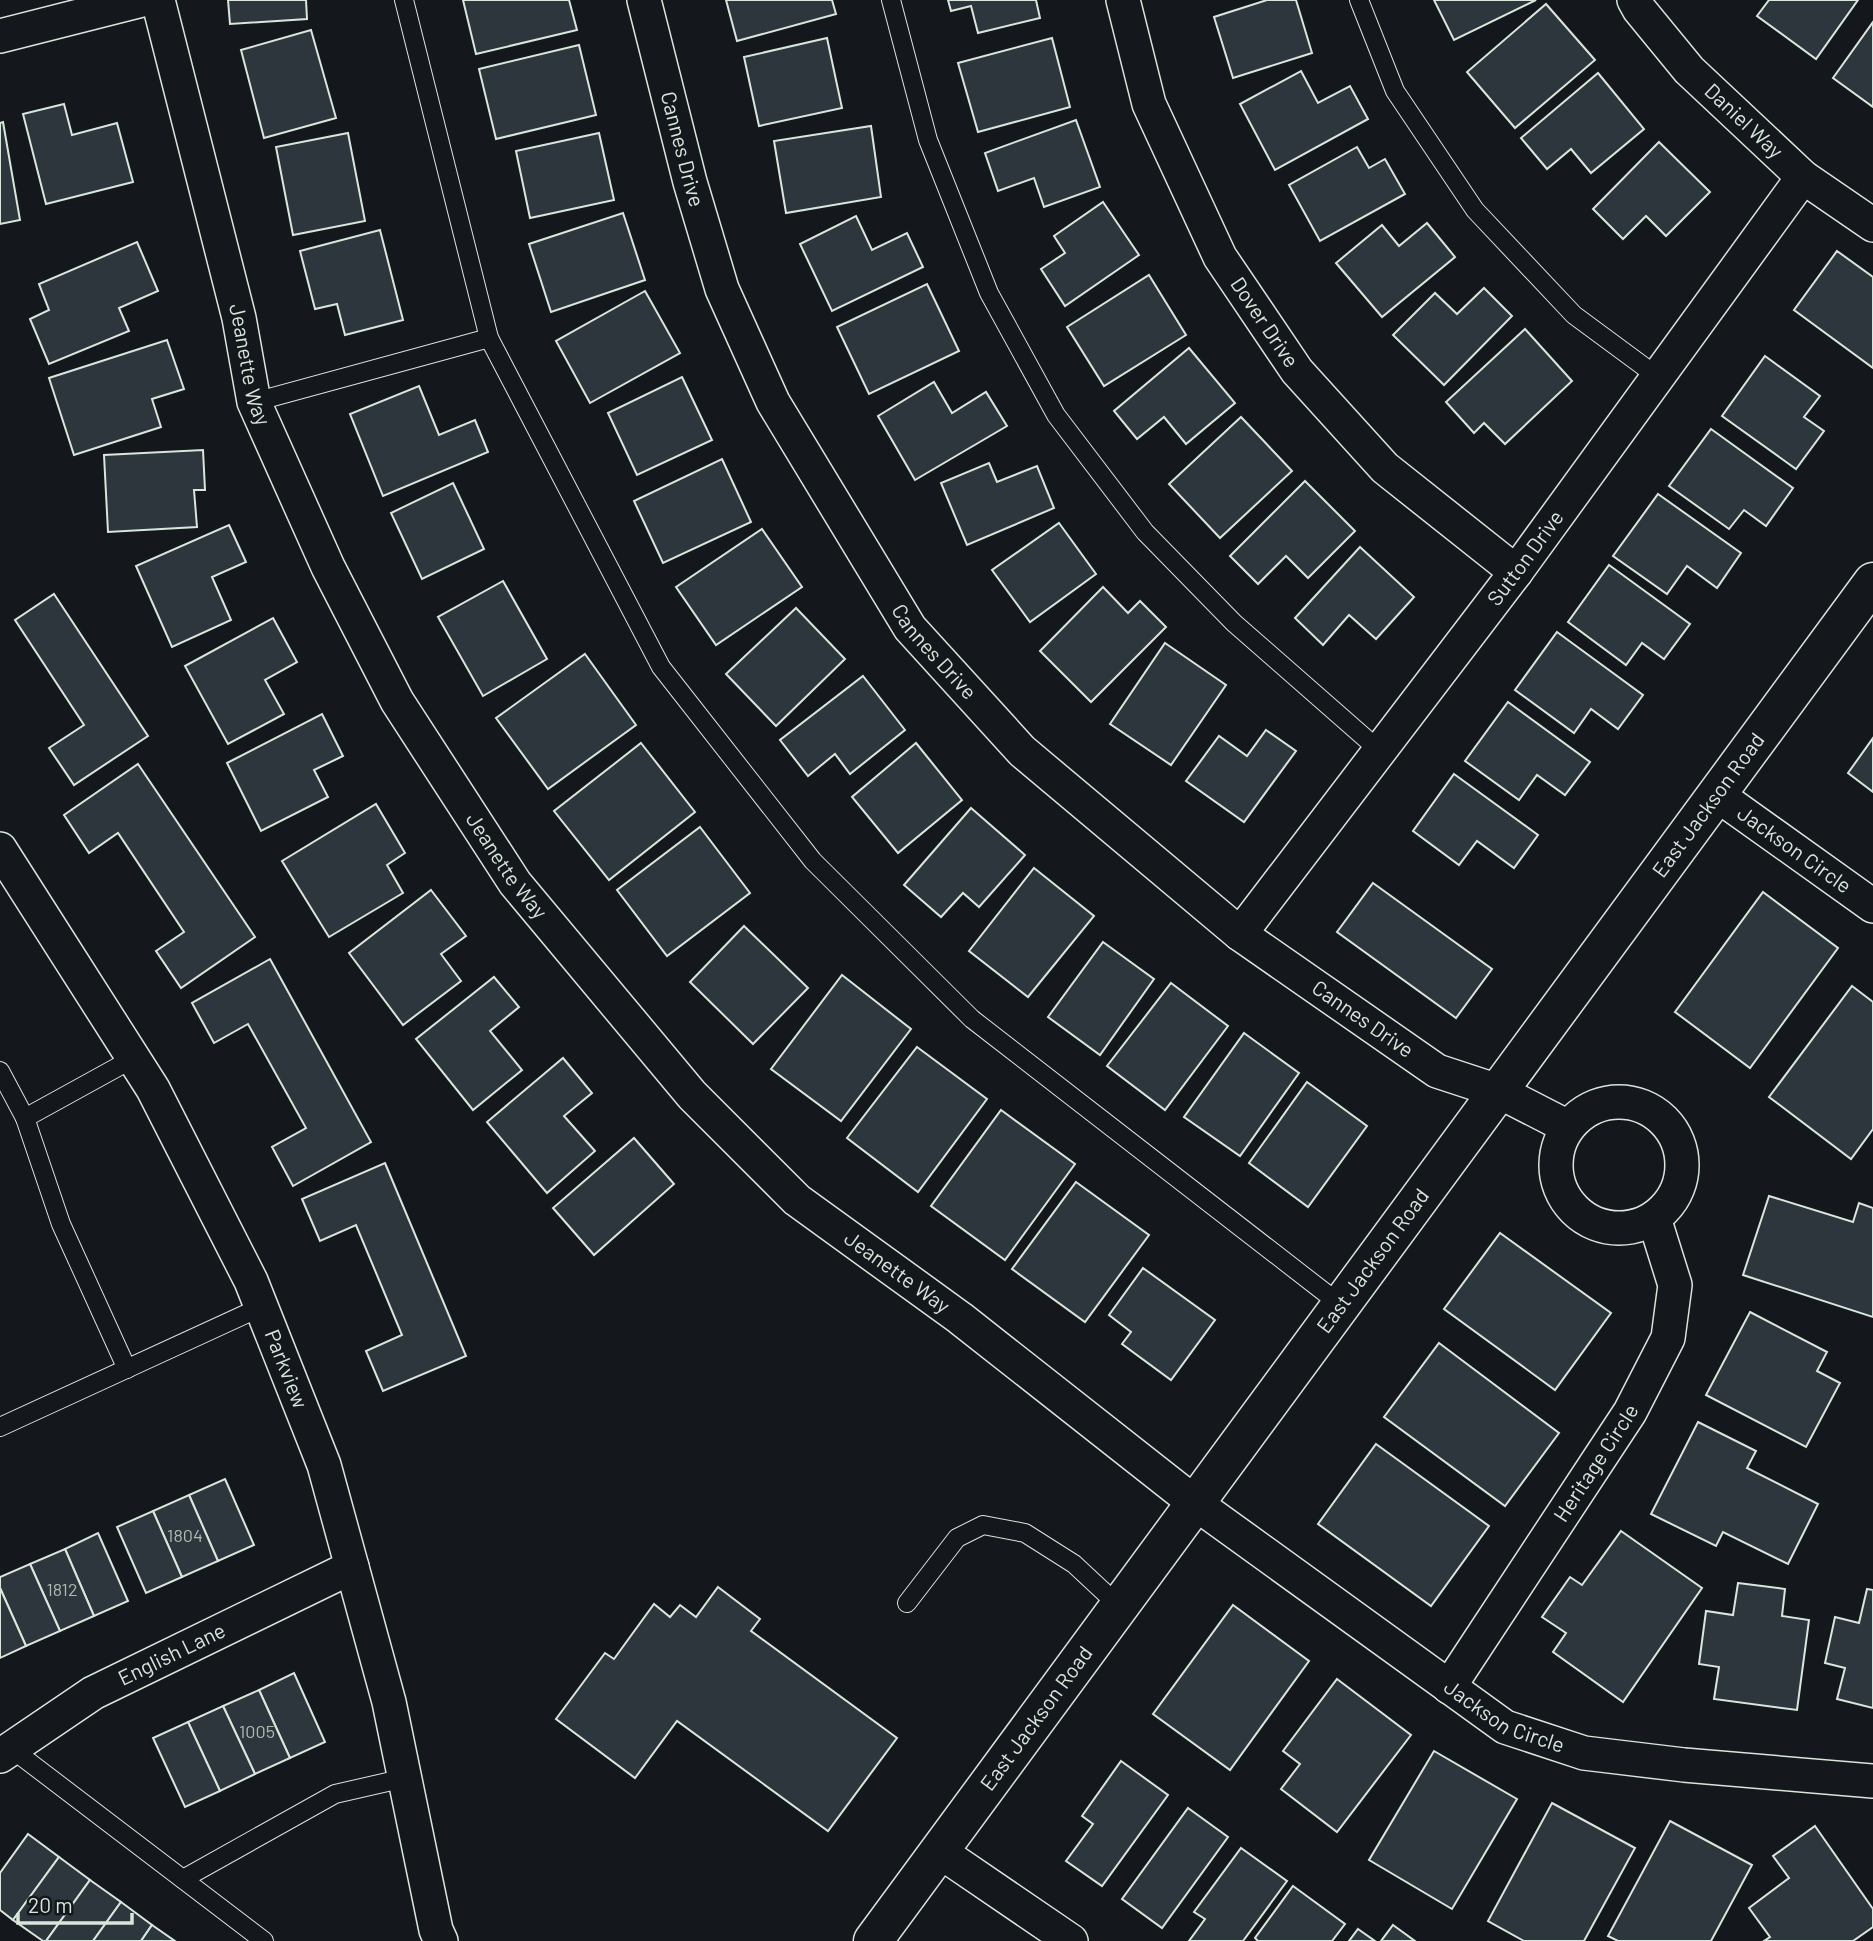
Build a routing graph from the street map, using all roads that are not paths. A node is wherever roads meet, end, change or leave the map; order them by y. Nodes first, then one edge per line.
1 (142, 0) edge
2 (158, 0) edge
3 (404, 0) edge
4 (644, 0) edge
5 (891, 0) edge
6 (1124, 0) edge
7 (1359, 0) edge
8 (1634, 0) edge
9 (0, 36) edge
10 (1803, 177) junction
11 (1873, 225) edge
12 (489, 338) junction
13 (1658, 377) junction
14 (254, 402) junction
15 (1517, 572) junction
16 (1873, 582) edge
17 (1380, 751) junction
18 (1716, 794) junction
19 (5, 870) edge
20 (1873, 906) edge
21 (1240, 934) junction
22 (134, 1058) junction
23 (0, 1071) edge
24 (1498, 1091) junction
25 (25, 1118) junction
26 (1568, 1127) junction
27 (1654, 1218) junction
28 (1341, 1305) junction
29 (261, 1307) junction
30 (127, 1369) junction
31 (0, 1427) edge
32 (1195, 1503) junction
33 (352, 1567) junction
34 (907, 1604) dead end
35 (1119, 1606) junction
36 (1449, 1687) junction
37 (4, 1748) edge
38 (405, 1778) junction
39 (1873, 1781) edge
40 (939, 1851) junction
41 (183, 1879) junction
42 (264, 1941) edge
43 (441, 1941) edge
44 (873, 1941) edge
45 (1071, 1941) edge

1 - 9 street
2 - 14 street, Jeanette Way
3 - 12 lane
4 - 21 street, Cannes Drive
5 - 17 lane
6 - 15 street, Dover Drive
7 - 13 lane
8 - 10 street, Daniel Way
10 - 11 street, Daniel Way
10 - 13 street, Sutton Drive
12 - 14 lane
12 - 28 lane
13 - 15 street, Sutton Drive
14 - 32 street, Jeanette Way
15 - 17 street, Sutton Drive
16 - 18 street, East Jackson Road
17 - 21 street, Sutton Drive
18 - 20 street, Jackson Circle
18 - 24 street, East Jackson Road
19 - 22 street, Parkview
21 - 24 street, Cannes Drive
22 - 25 lane
22 - 29 street, Parkview
23 - 25 lane
24 - 26 street
24 - 28 street, East Jackson Road
25 - 30 lane
26 - 27 street
26 - 27 street
27 - 36 street, Heritage Circle
28 - 32 street, East Jackson Road
29 - 30 lane
29 - 33 street, Parkview
30 - 31 lane
32 - 35 street, East Jackson Road
32 - 36 street, Jackson Circle
33 - 37 street, English Lane
33 - 38 street, Parkview
34 - 35 lane
35 - 40 street, East Jackson Road
36 - 39 street, Jackson Circle
37 - 41 lane
38 - 41 lane
38 - 43 street, Parkview
40 - 44 street, East Jackson Road
40 - 45 street
41 - 42 lane

